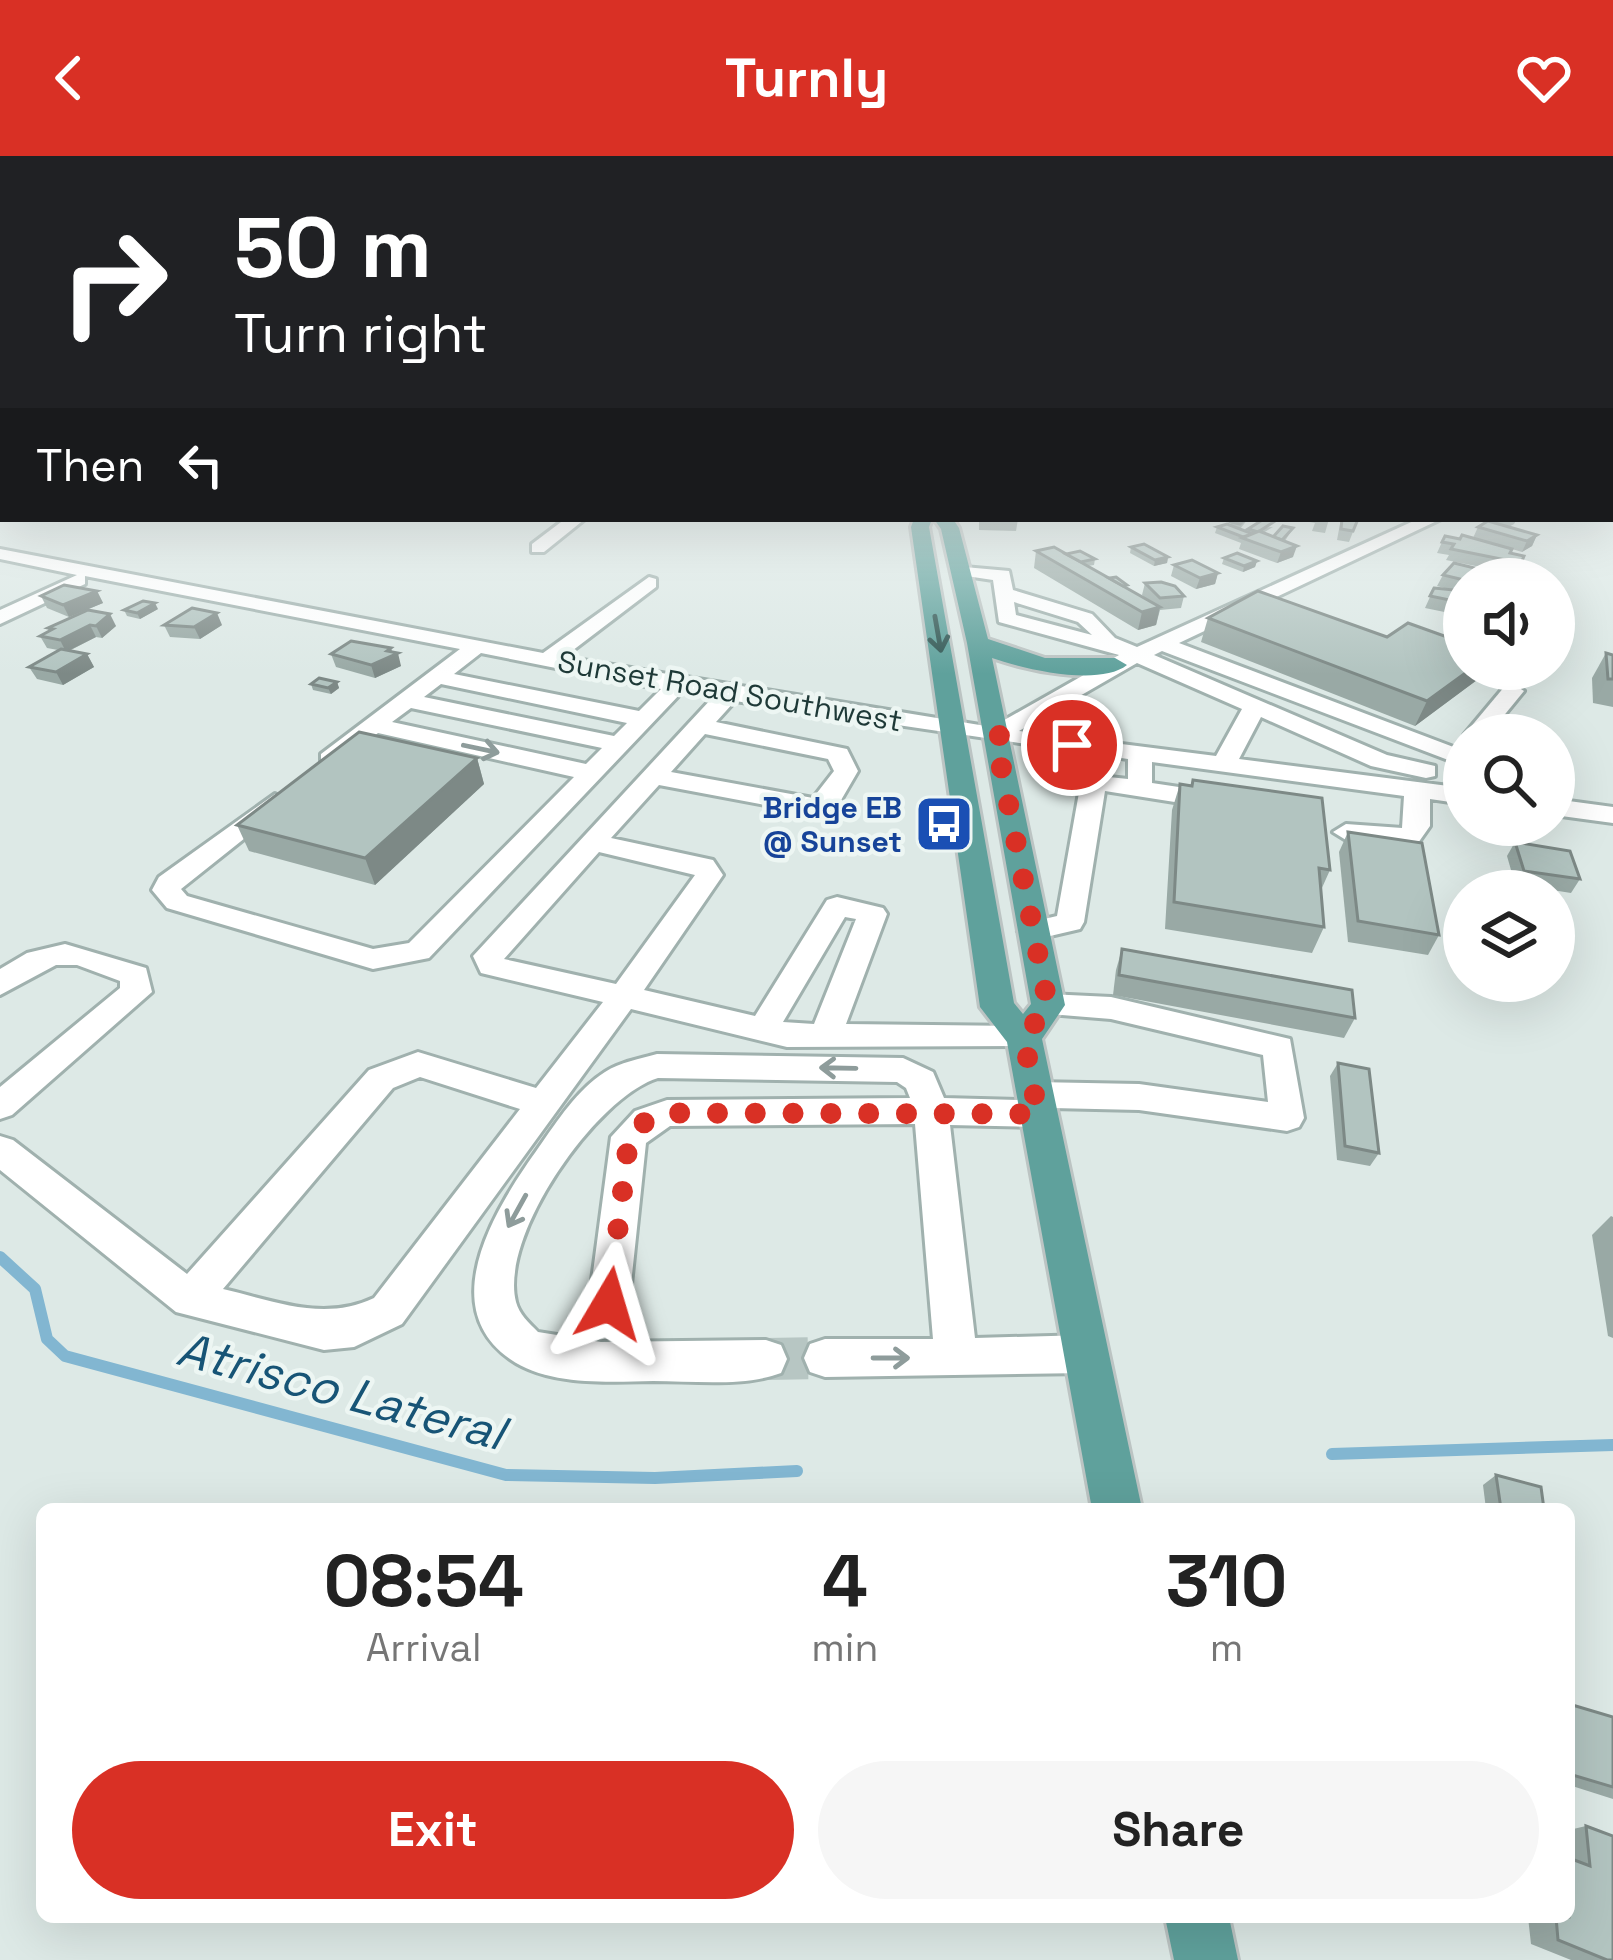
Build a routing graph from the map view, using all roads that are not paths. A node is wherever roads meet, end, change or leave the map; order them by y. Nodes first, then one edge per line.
1 (572, 522) edge
2 (922, 522) edge
3 (945, 522) edge
4 (1426, 522) edge
5 (1364, 527) dead end
6 (1393, 537) junction
7 (538, 548) dead end
8 (0, 554) edge
9 (960, 569) junction
10 (96, 572) junction
11 (649, 584) dead end
12 (0, 618) edge
13 (978, 643) junction
14 (1161, 643) junction
15 (477, 646) junction
16 (548, 659) junction
17 (1125, 660) junction
18 (436, 677) junction
19 (677, 685) junction
20 (1513, 691) dead end
21 (729, 694) junction
22 (405, 700) junction
23 (1255, 706) junction
24 (1494, 714) edge
25 (644, 718) junction
26 (372, 725) junction
27 (700, 726) junction
28 (954, 729) junction
29 (995, 735) junction
30 (619, 744) junction
31 (1443, 751) edge
32 (1140, 754) junction
33 (1224, 764) junction
34 (590, 773) junction
35 (1443, 775) edge
36 (650, 776) junction
37 (1314, 776) junction
38 (1140, 788) junction
39 (1417, 789) junction
40 (1443, 793) edge
41 (1237, 803) edge
42 (1313, 808) edge
43 (1575, 810) edge
44 (1613, 815) edge
45 (1346, 832) edge
46 (590, 842) junction
47 (1033, 931) junction
48 (0, 984) edge
49 (624, 996) junction
50 (1036, 1022) junction
51 (763, 1030) junction
52 (826, 1034) junction
53 (544, 1103) junction
54 (1036, 1104) junction
55 (0, 1106) edge
56 (931, 1111) junction
57 (0, 1150) edge
58 (190, 1299) junction
59 (609, 1304) dead end
60 (1086, 1354) junction
61 (825, 1358) tunnel mouth
62 (956, 1358) junction
63 (766, 1359) tunnel mouth
64 (1116, 1503) edge
65 (1198, 1923) edge
66 (1206, 1960) edge

1 - 7 street
2 -> 28 main road
3 - 9 main road
4 - 6 street
5 - 6 street
6 - 14 street
8 - 10 street, Sunset Road Southwest
9 - 13 main road
9 - 17 street
10 - 12 street
10 - 15 street, Sunset Road Southwest
11 - 16 street
13 - 17 main road
13 - 29 main road
14 - 17 street
14 - 31 street
15 - 16 street, Sunset Road Southwest
15 - 18 street
16 - 19 street, Sunset Road Southwest
17 - 23 street
17 - 29 street
18 - 22 street
18 - 25 street
19 - 21 street, Sunset Road Southwest
19 - 25 street
20 - 24 street
21 - 27 street
21 - 28 street, Sunset Road Southwest
22 - 26 street
22 - 30 street
23 - 33 street
23 - 35 street
25 - 30 street
26 -> 34 street
26 - 34 street
27 - 36 street
27 - 36 street
28 - 29 street, Sunset Road Southwest
28 - 50 main road
29 - 32 street, Sunset Road Southwest
29 - 47 main road
30 - 34 street
32 - 33 street, Sunset Road Southwest
32 - 38 street
33 - 37 street, Sunset Road Southwest
36 - 46 street
37 - 39 street, Sunset Road Southwest
37 - 42 street
38 - 41 street
38 - 47 street
39 - 40 street, Sunset Road Southwest
39 - 45 street
43 - 44 street
46 - 49 street
46 - 49 street
47 - 50 main road
48 - 55 street
49 - 51 street
49 - 53 street
50 - 52 street
50 - 54 main road
50 - 54 street
51 - 52 street
51 - 52 street
53 - 58 street
53 - 58 street
54 - 56 street
54 - 60 main road
56 - 59 street
56 - 62 street
56 -> 63 street
57 - 58 street
60 - 62 street
60 - 64 main road
61 -> 62 street
65 - 66 main road

